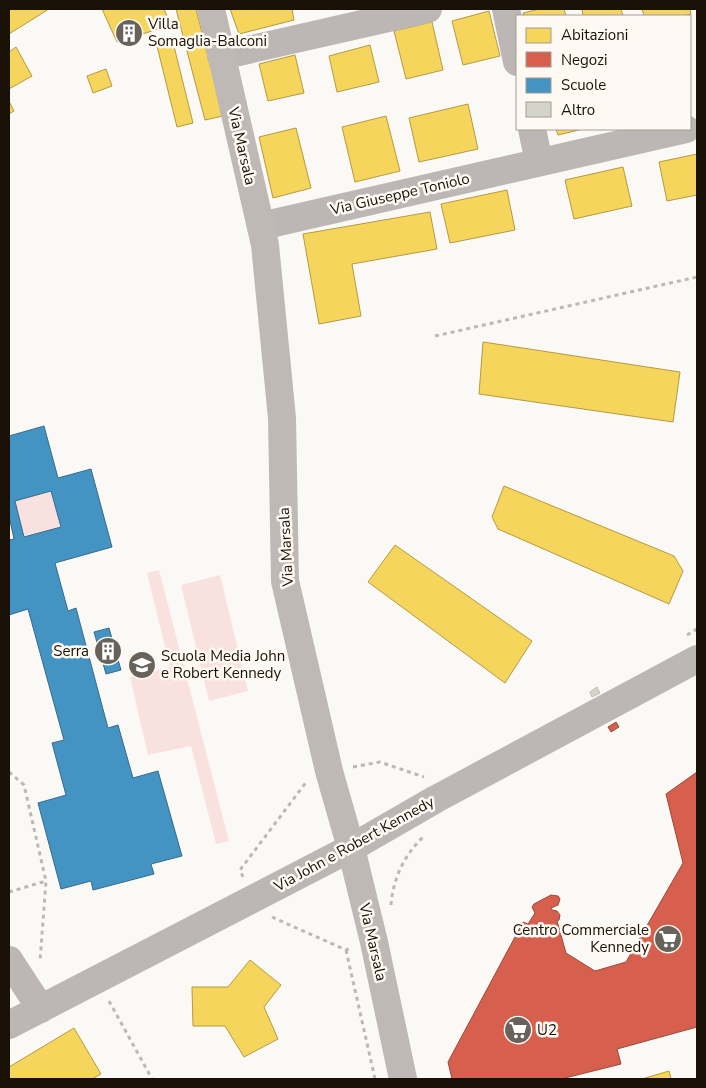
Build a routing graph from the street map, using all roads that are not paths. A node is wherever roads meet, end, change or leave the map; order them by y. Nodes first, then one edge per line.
1 (211, 9) edge
2 (428, 9) edge
3 (506, 9) edge
4 (222, 56) junction
5 (516, 57) edge
6 (532, 130) edge
7 (679, 130) edge
8 (539, 162) junction
9 (261, 226) junction
10 (697, 659) edge
11 (351, 848) junction
12 (9, 960) edge
13 (40, 1009) junction
14 (9, 1025) edge
15 (403, 1079) edge

1 - 4 main road, Via Marsala
2 - 4 street
3 - 5 street
4 - 9 main road, Via Marsala
6 - 8 street
7 - 8 street, Via Giuseppe Toniolo
8 - 9 street, Via Giuseppe Toniolo
9 - 11 main road, Via Marsala
10 - 11 street, Via John e Robert Kennedy
11 - 13 street, Via John e Robert Kennedy
11 - 15 main road, Via Marsala
12 - 13 street
13 - 14 street, Via John e Robert Kennedy

